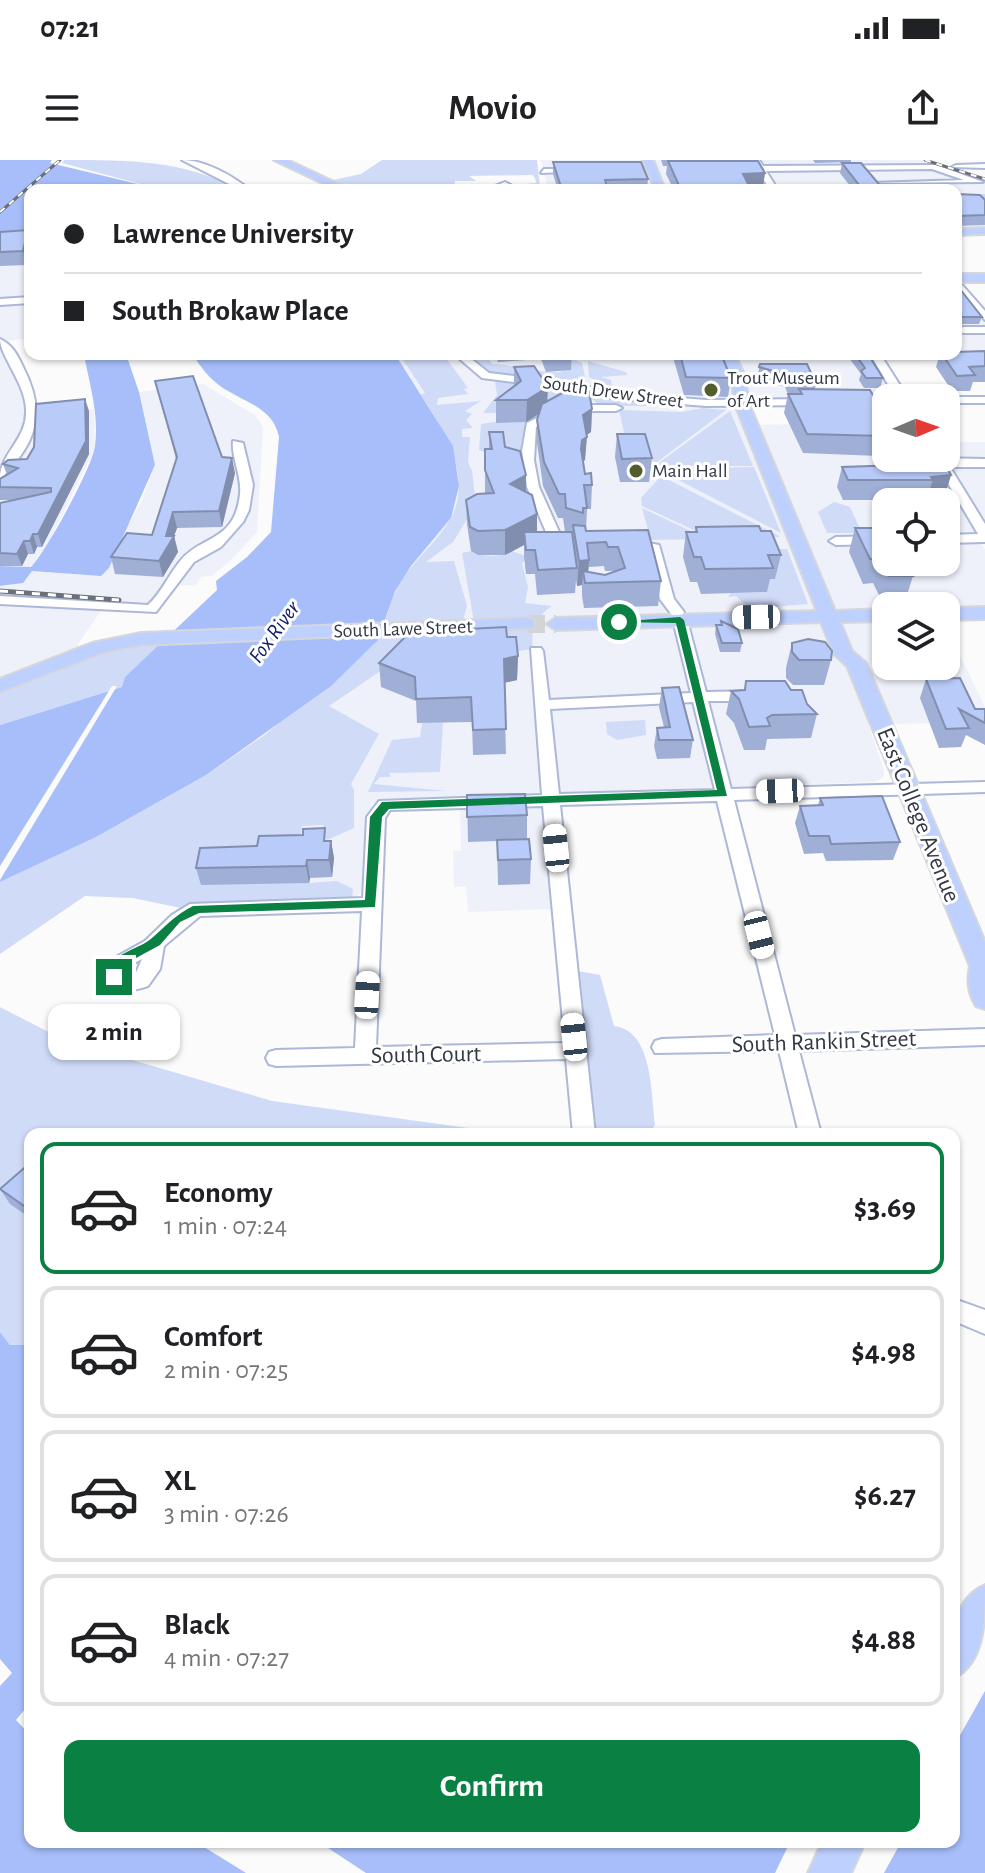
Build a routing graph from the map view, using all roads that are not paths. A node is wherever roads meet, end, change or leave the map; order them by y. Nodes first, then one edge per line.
1 (186, 160) edge
2 (280, 160) edge
3 (290, 160) edge
4 (541, 160) edge
5 (755, 160) edge
6 (860, 164) edge
7 (985, 166) edge
8 (956, 167) dead end
9 (723, 169) edge
10 (760, 169) junction
11 (303, 170) junction
12 (544, 171) junction
13 (585, 171) edge
14 (234, 184) edge
15 (333, 184) edge
16 (547, 184) edge
17 (770, 184) edge
18 (877, 184) edge
19 (929, 184) edge
20 (962, 199) edge
21 (983, 200) edge
22 (985, 231) edge
23 (962, 232) edge
24 (985, 278) edge
25 (962, 280) edge
26 (962, 288) edge
27 (24, 300) edge
28 (0, 302) edge
29 (985, 317) edge
30 (962, 330) edge
31 (985, 330) edge
32 (0, 342) edge
33 (466, 360) edge
34 (731, 360) edge
35 (879, 360) edge
36 (893, 384) edge
37 (960, 400) edge
38 (985, 400) edge
39 (872, 401) edge
40 (749, 403) junction
41 (616, 408) dead end
42 (237, 443) dead end
43 (960, 462) edge
44 (985, 463) edge
45 (947, 472) edge
46 (0, 474) edge
47 (985, 536) edge
48 (960, 538) edge
49 (872, 540) edge
50 (836, 541) dead end
51 (613, 542) edge
52 (589, 546) edge
53 (0, 600) edge
54 (985, 613) edge
55 (960, 614) edge
56 (872, 615) edge
57 (678, 616) junction
58 (836, 616) junction
59 (527, 624) tunnel mouth
60 (556, 624) tunnel mouth
61 (536, 651) dead end
62 (0, 686) edge
63 (780, 696) edge
64 (700, 697) junction
65 (542, 705) junction
66 (985, 787) edge
67 (907, 788) junction
68 (724, 793) junction
69 (551, 800) junction
70 (371, 904) junction
71 (155, 942) dead end
72 (983, 969) edge
73 (985, 999) edge
74 (985, 1037) edge
75 (787, 1043) junction
76 (662, 1047) dead end
77 (576, 1051) junction
78 (365, 1056) junction
79 (276, 1058) dead end
80 (583, 1128) edge
81 (808, 1128) edge
82 (960, 1312) edge
83 (985, 1322) edge
84 (985, 1604) edge
85 (960, 1648) edge
86 (841, 1848) edge
87 (829, 1873) edge

1 - 14 street
2 - 11 main road
3 - 11 main road
4 - 12 street
5 - 10 street
6 - 10 street
6 - 18 street
6 - 19 street
7 - 8 street
9 - 10 street
10 - 17 street
11 - 15 main road
12 - 13 street
12 - 16 street
20 - 21 main road
22 - 23 main road
24 - 25 main road
26 - 29 street
27 - 28 street
30 - 31 street
32 - 46 street
33 - 40 street, South Drew Street
34 - 40 main road, East College Avenue
35 - 36 street
37 - 38 street
39 - 40 street, South Drew Street
40 - 58 main road, East College Avenue
41 - 52 street
42 - 53 street
43 - 44 street
45 - 47 street
47 - 48 street
49 - 50 street
51 - 57 street
54 - 55 main road
56 - 58 main road
57 - 58 main road
57 - 60 main road
57 - 64 street
58 - 67 main road, East College Avenue
59 - 62 main road, South Lawe Street
61 - 65 street
63 - 64 street
64 - 65 street
64 - 68 street
65 - 69 street
66 - 67 street
67 - 68 street
67 - 72 main road, East College Avenue
68 - 69 street
68 - 75 street
69 - 70 street
69 - 77 street
70 - 71 street
70 - 78 street
72 - 73 main road, East College Avenue
74 - 75 street, South Rankin Street
75 - 76 street, South Rankin Street
75 - 81 street
77 - 78 street, South Court
77 - 80 street
78 - 79 street, South Court
82 - 83 street
84 - 85 main road
86 - 87 main road

